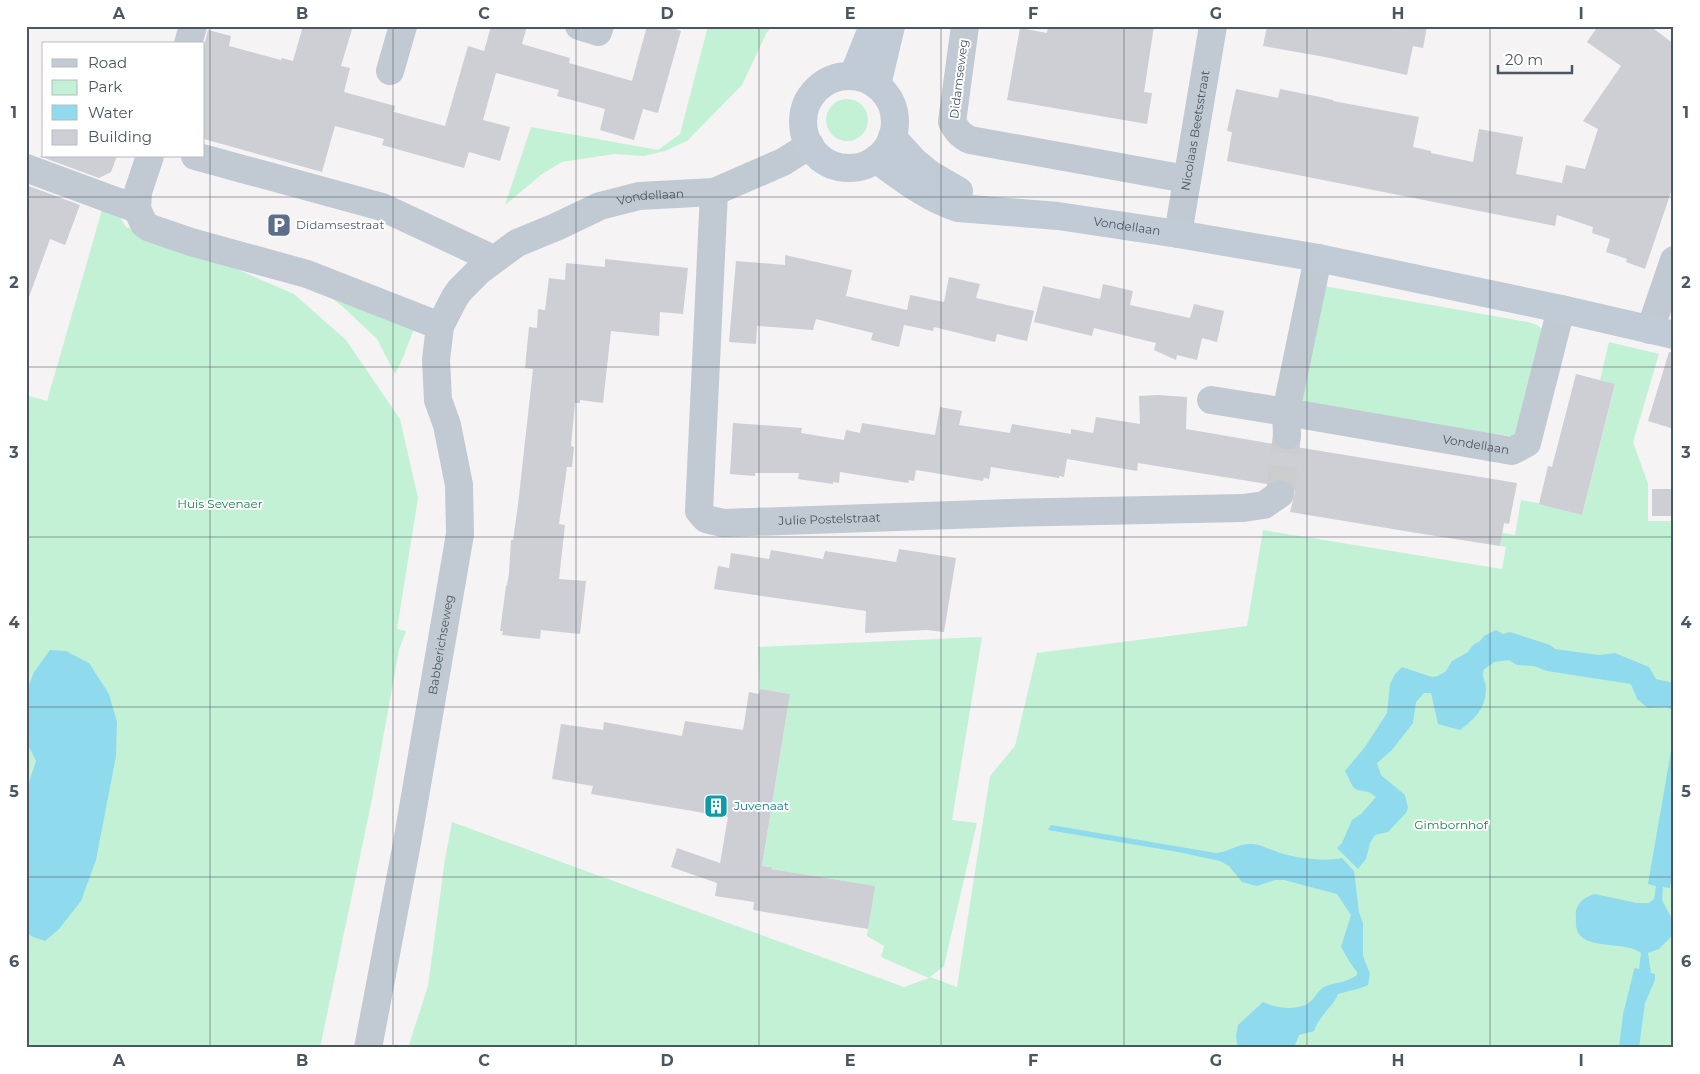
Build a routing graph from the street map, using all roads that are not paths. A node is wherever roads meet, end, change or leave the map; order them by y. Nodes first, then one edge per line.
1 (193, 26) edge
2 (403, 26) edge
3 (579, 26) edge
4 (600, 26) edge
5 (873, 26) edge
6 (891, 26) edge
7 (965, 26) edge
8 (1213, 26) edge
9 (189, 42) edge
10 (390, 71) dead end
11 (865, 81) junction
12 (892, 138) junction
13 (810, 145) junction
14 (149, 158) edge
15 (202, 158) edge
16 (876, 159) junction
17 (26, 168) edge
18 (1186, 179) junction
19 (714, 192) junction
20 (137, 209) junction
21 (995, 211) junction
22 (1178, 234) junction
23 (1318, 258) junction
24 (493, 259) junction
25 (1674, 260) edge
26 (1561, 308) junction
27 (440, 326) junction
28 (1662, 333) edge
29 (1212, 400) dead end
30 (1287, 423) junction
31 (1280, 494) dead end
32 (368, 1048) edge

1 - 9 street
2 - 10 street
3 - 4 street
5 - 11 street
6 - 11 street
7 - 18 street, Didamseweg
8 - 18 street, Nicolaas Beetsstraat
11 - 12 street
11 - 13 street
12 - 16 street
12 - 21 street, Vondellaan
13 - 16 street
13 - 19 street, Vondellaan
14 - 20 street
15 - 24 street
16 - 21 street, Vondellaan
17 - 20 street
18 - 22 street, Nicolaas Beetsstraat
19 - 24 street, Vondellaan
19 - 31 street, Julie Postelstraat
20 - 27 street
21 - 22 street, Vondellaan
22 - 23 street, Vondellaan
23 - 26 street, Vondellaan
23 - 30 street
24 - 27 street, Babberichseweg
25 - 28 street, Vondellaan
26 - 28 street, Vondellaan
26 - 30 street, Vondellaan
27 - 32 street, Babberichseweg
29 - 30 street, Vondellaan

